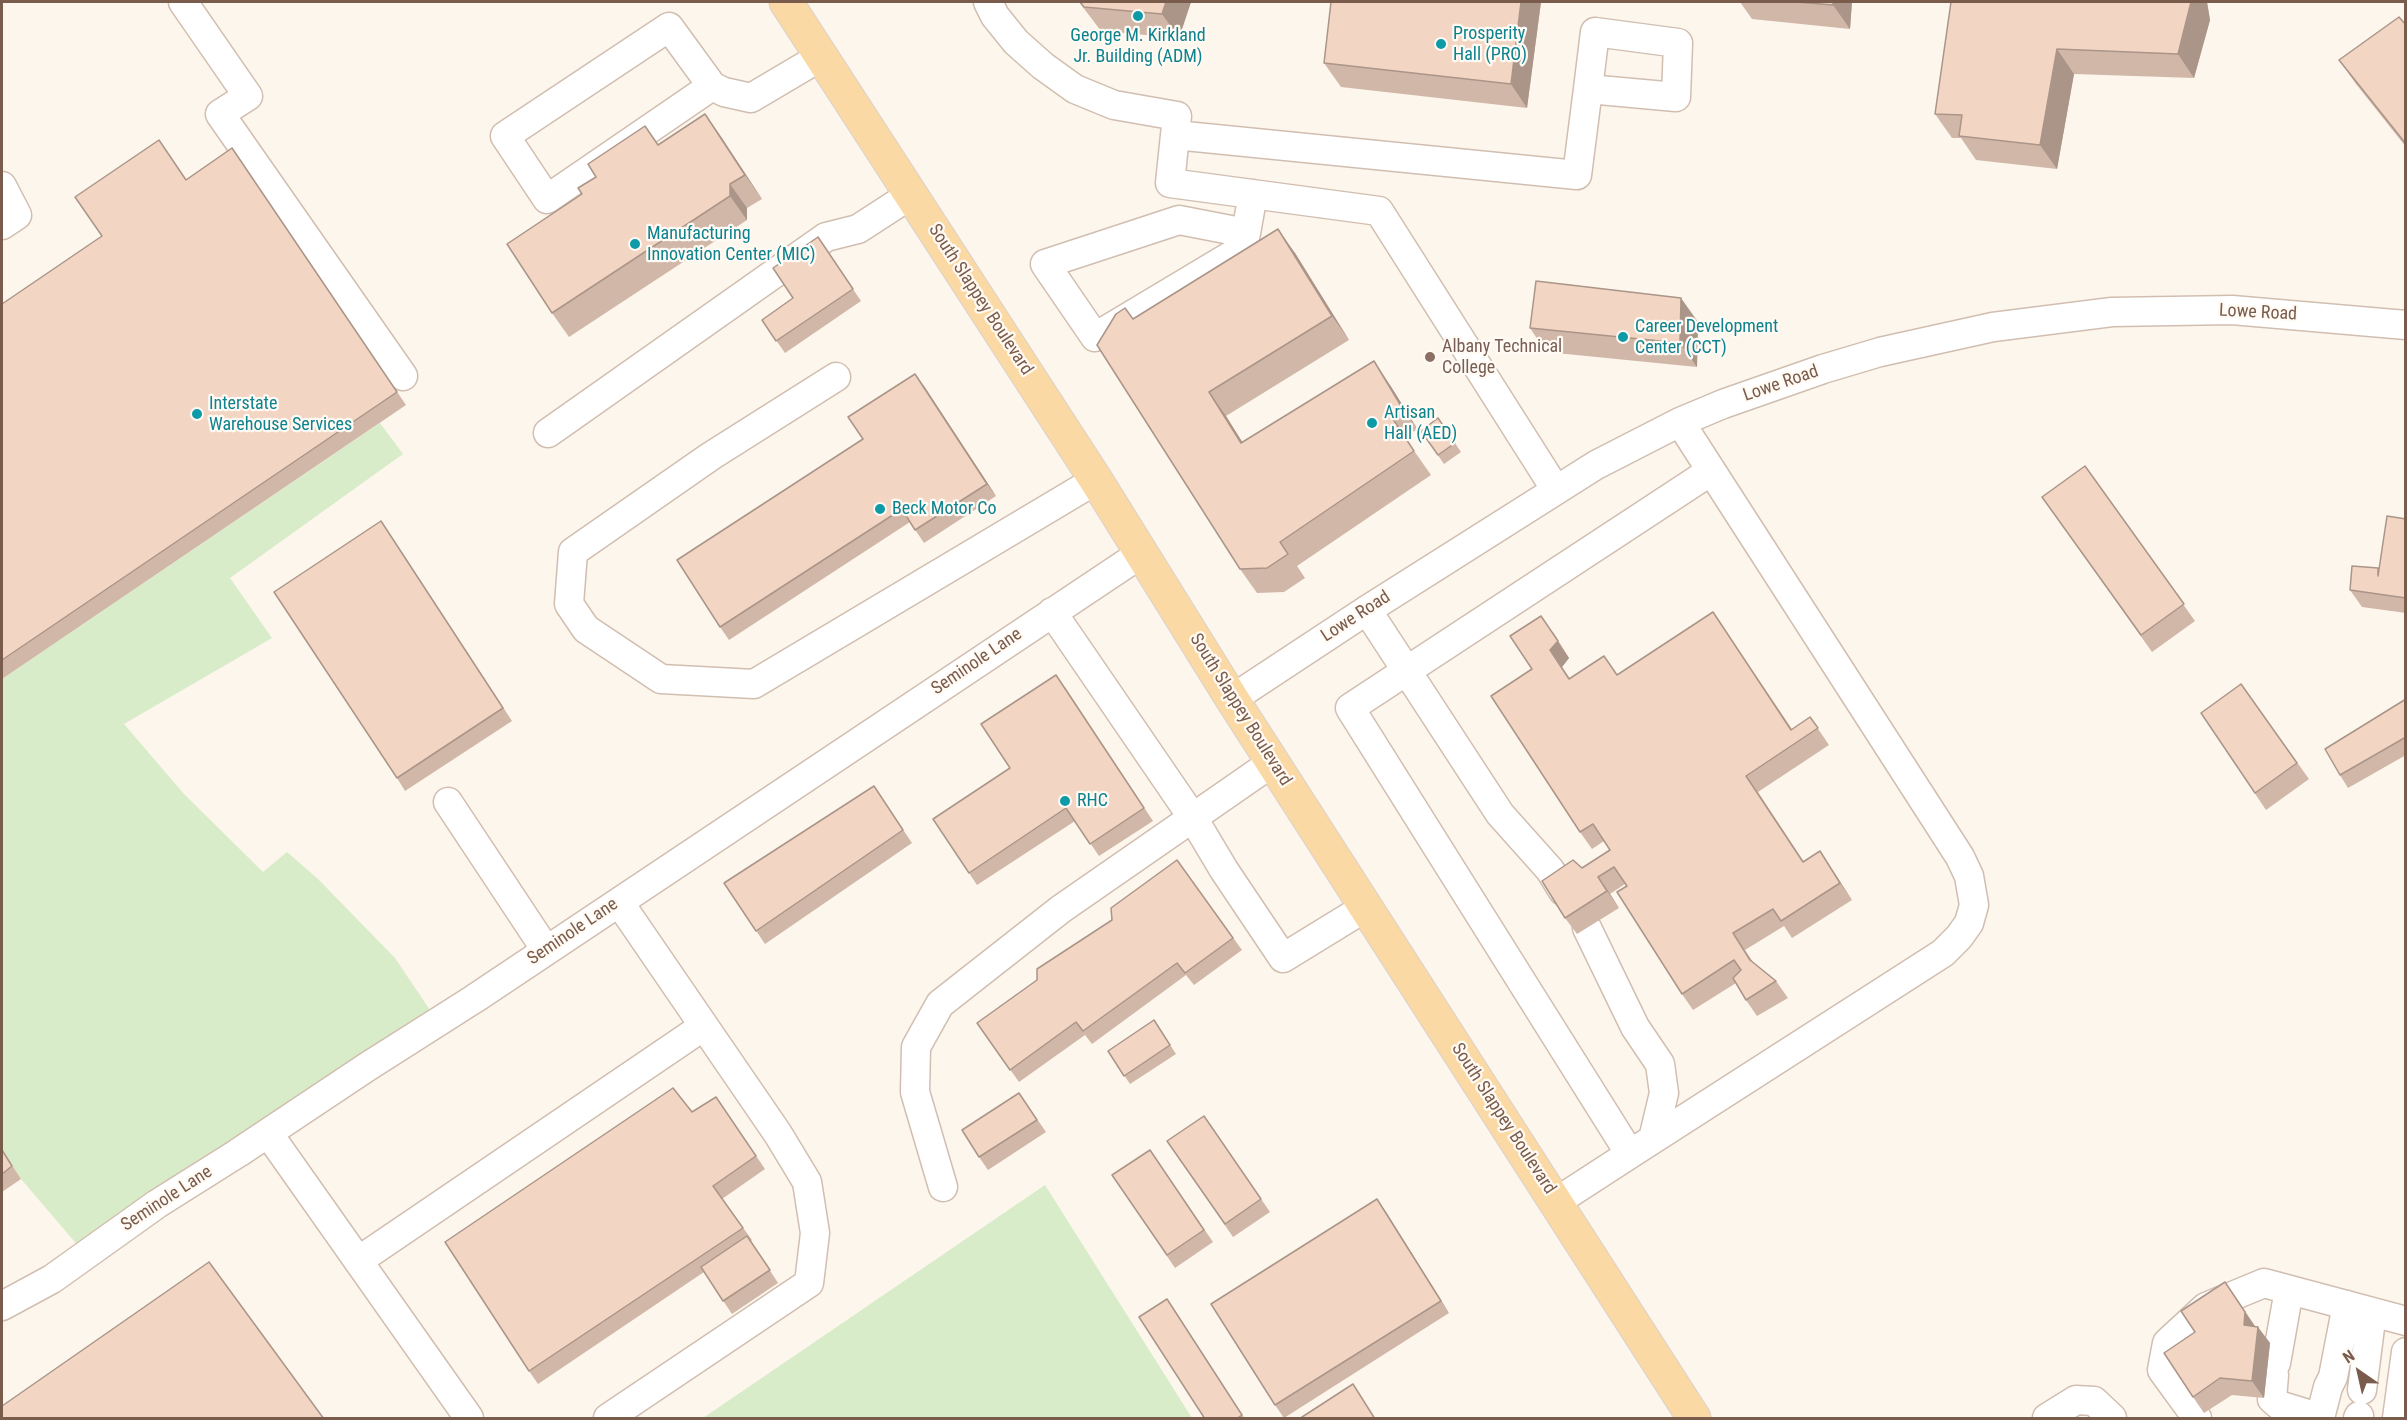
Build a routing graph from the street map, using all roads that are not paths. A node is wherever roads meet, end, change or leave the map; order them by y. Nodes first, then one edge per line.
1 (183, 2) edge
2 (786, 2) edge
3 (988, 2) edge
4 (822, 56) junction
5 (712, 86) junction
6 (1588, 89) dead end
7 (1175, 135) junction
8 (2, 186) edge
9 (912, 194) junction
10 (1253, 194) junction
11 (2, 225) edge
12 (1246, 232) junction
13 (2406, 325) edge
14 (403, 376) dead end
15 (836, 377) dead end
16 (1680, 422) junction
17 (548, 433) dead end
18 (1711, 471) junction
19 (1096, 480) junction
20 (1556, 490) junction
21 (1142, 553) junction
22 (1367, 610) junction
23 (1052, 612) junction
24 (1407, 670) junction
25 (1232, 699) junction
26 (1273, 762) junction
27 (448, 802) dead end
28 (1193, 818) junction
29 (1563, 891) edge
30 (619, 902) junction
31 (1366, 907) junction
32 (1587, 928) dead end
33 (546, 950) junction
34 (704, 1026) junction
35 (268, 1133) junction
36 (1641, 1147) junction
37 (943, 1186) dead end
38 (1556, 1202) junction
39 (358, 1261) junction
40 (2289, 1290) junction
41 (2, 1306) edge
42 (2360, 1308) junction
43 (2406, 1321) edge
44 (2406, 1352) edge
45 (2360, 1408) edge
46 (2321, 1418) edge
47 (469, 1419) edge
48 (608, 1419) edge
49 (1694, 1419) edge
50 (2047, 1419) edge
51 (2112, 1419) edge
52 (2198, 1419) edge
53 (2397, 1419) edge

1 - 14 street
2 - 4 main road, South Slappey Boulevard
3 - 7 street
4 - 5 street
4 - 9 main road, South Slappey Boulevard
5 - 5 street
6 - 7 street
7 - 10 street
8 - 11 street
9 - 17 street
9 - 19 main road, South Slappey Boulevard
10 - 12 street
10 - 20 street
12 - 12 street
13 - 16 street, Lowe Road
15 - 19 street
16 - 18 street
16 - 20 street, Lowe Road
18 - 24 street
18 - 36 street
19 - 21 main road, South Slappey Boulevard
20 - 22 street, Lowe Road
21 - 23 street, Seminole Lane
21 - 25 main road, South Slappey Boulevard
22 - 24 street
22 - 25 street, Lowe Road
23 - 28 street
23 - 30 street, Seminole Lane
24 - 29 street
24 - 36 street
25 - 26 main road, South Slappey Boulevard
26 - 28 street
26 - 31 main road, South Slappey Boulevard
27 - 33 street
28 - 31 street
28 - 37 street
30 - 33 street, Seminole Lane
30 - 34 street
31 - 38 main road, South Slappey Boulevard
32 - 36 street
33 - 35 street, Seminole Lane
34 - 39 street
34 - 48 street
35 - 39 street
35 - 41 street, Seminole Lane
36 - 38 street
38 - 49 main road, South Slappey Boulevard
39 - 47 street
40 - 42 street
40 - 46 street
40 - 52 street
42 - 43 street
42 - 45 street
42 - 46 street
44 - 53 street
50 - 51 street

